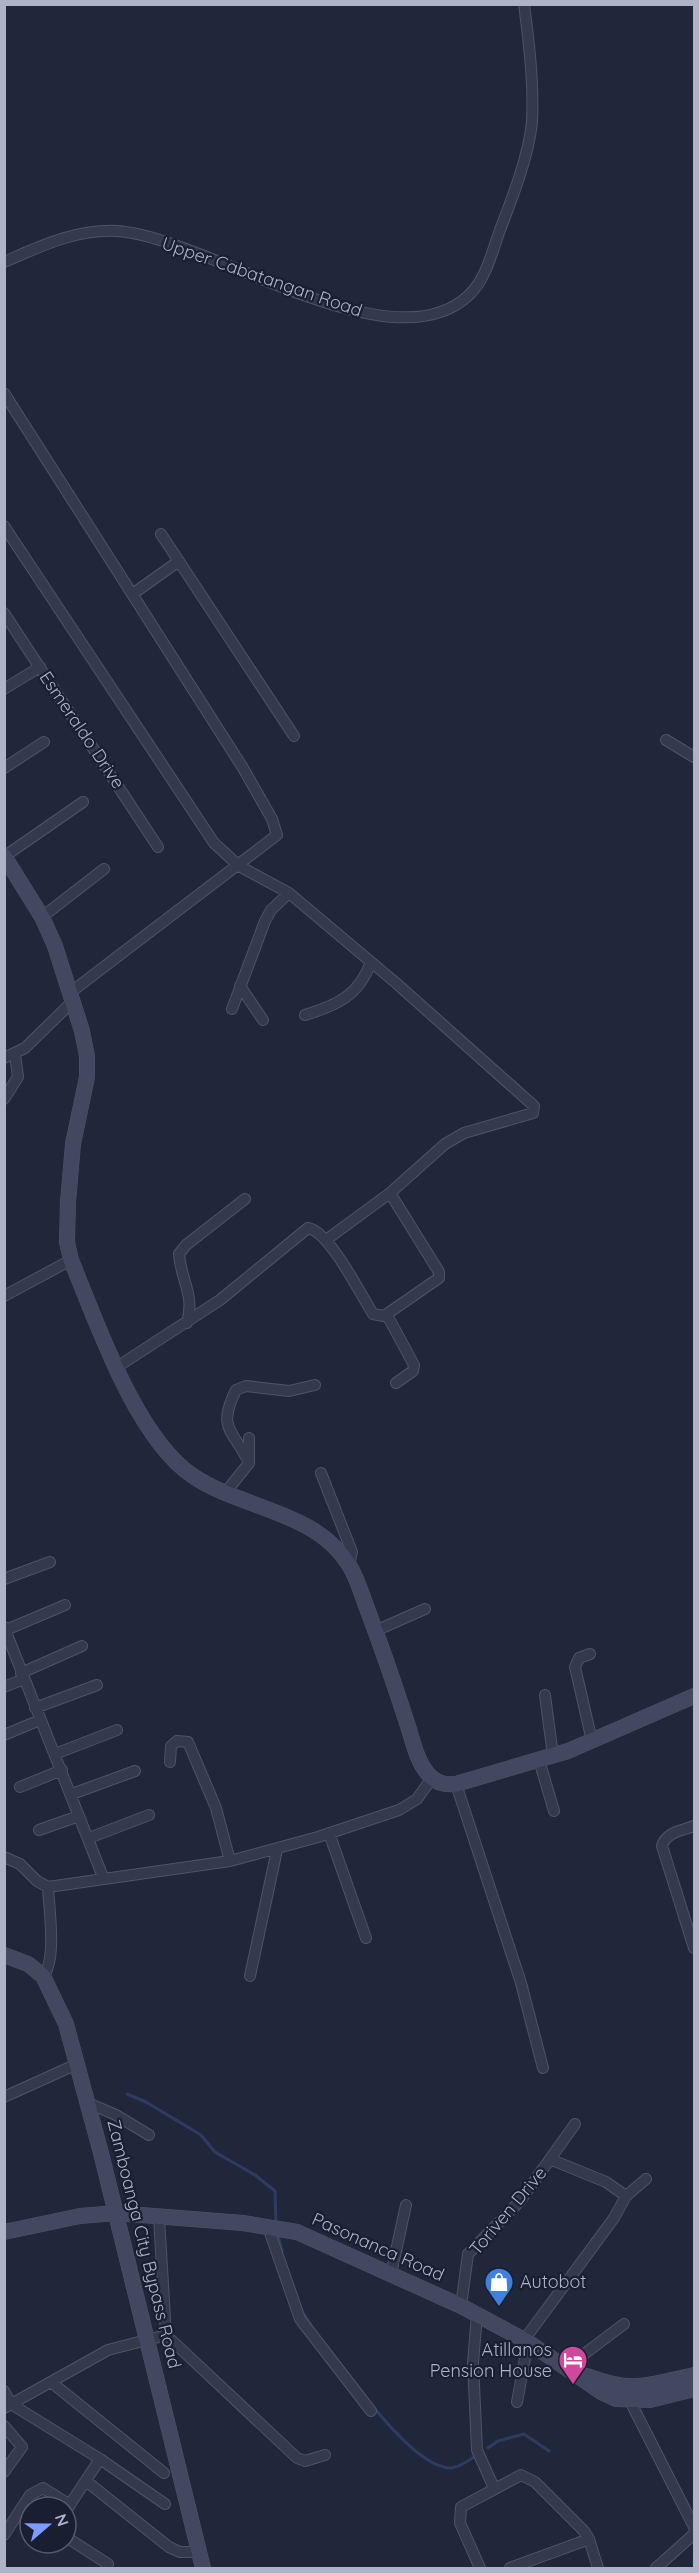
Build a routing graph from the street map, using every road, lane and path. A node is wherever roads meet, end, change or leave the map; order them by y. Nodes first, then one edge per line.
1 (524, 4) edge
2 (4, 262) edge
3 (4, 393) edge
4 (4, 526) edge
5 (160, 534) dead end
6 (179, 561) junction
7 (134, 593) junction
8 (4, 613) edge
9 (40, 667) junction
10 (4, 689) edge
11 (294, 736) dead end
12 (666, 740) dead end
13 (44, 742) dead end
14 (694, 757) edge
15 (4, 768) edge
16 (83, 802) dead end
17 (158, 847) dead end
18 (5, 856) edge
19 (239, 866) junction
20 (104, 869) dead end
21 (289, 893) junction
22 (42, 917) junction
23 (371, 962) junction
24 (240, 986) junction
25 (72, 997) junction
26 (232, 1009) dead end
27 (305, 1015) dead end
28 (263, 1020) dead end
29 (10, 1056) edge
30 (7, 1093) edge
31 (390, 1193) junction
32 (245, 1199) dead end
33 (326, 1240) junction
34 (71, 1260) junction
35 (4, 1296) edge
36 (387, 1314) junction
37 (187, 1323) junction
38 (117, 1367) junction
39 (396, 1383) dead end
40 (315, 1385) dead end
41 (249, 1438) dead end
42 (249, 1463) junction
43 (321, 1473) dead end
44 (225, 1492) junction
45 (50, 1562) dead end
46 (349, 1565) junction
47 (4, 1579) edge
48 (65, 1605) dead end
49 (425, 1609) dead end
50 (5, 1628) edge
51 (375, 1631) junction
52 (82, 1646) dead end
53 (590, 1654) dead end
54 (23, 1676) junction
55 (97, 1685) dead end
56 (4, 1688) edge
57 (545, 1695) dead end
58 (694, 1696) edge
59 (35, 1708) junction
60 (40, 1720) junction
61 (117, 1730) dead end
62 (4, 1735) edge
63 (592, 1741) junction
64 (55, 1754) junction
65 (546, 1758) junction
66 (170, 1761) dead end
67 (62, 1770) junction
68 (135, 1772) dead end
69 (432, 1778) junction
70 (456, 1784) junction
71 (20, 1787) dead end
72 (72, 1794) junction
73 (554, 1811) dead end
74 (149, 1815) dead end
75 (79, 1816) junction
76 (694, 1826) edge
77 (39, 1830) dead end
78 (329, 1833) junction
79 (89, 1838) junction
80 (277, 1850) junction
81 (4, 1857) edge
82 (230, 1861) junction
83 (103, 1877) junction
84 (48, 1887) junction
85 (366, 1938) dead end
86 (694, 1948) edge
87 (4, 1955) edge
88 (43, 1976) junction
89 (250, 1976) dead end
90 (77, 2064) junction
91 (543, 2068) dead end
92 (4, 2097) edge
93 (88, 2103) junction
94 (575, 2124) dead end
95 (149, 2135) dead end
96 (552, 2160) junction
97 (646, 2179) dead end
98 (627, 2196) junction
99 (406, 2205) dead end
100 (116, 2213) junction
101 (159, 2217) junction
102 (268, 2227) junction
103 (4, 2232) edge
104 (391, 2274) junction
105 (461, 2306) junction
106 (477, 2314) junction
107 (624, 2324) dead end
108 (166, 2336) junction
109 (148, 2338) junction
110 (526, 2341) junction
111 (571, 2370) junction
112 (694, 2375) edge
113 (51, 2382) junction
114 (694, 2389) edge
115 (4, 2391) edge
116 (630, 2401) junction
117 (517, 2402) dead end
118 (8, 2406) edge
119 (371, 2411) dead end
120 (4, 2427) edge
121 (325, 2455) dead end
122 (100, 2459) junction
123 (4, 2472) edge
124 (164, 2473) dead end
125 (86, 2481) junction
126 (494, 2488) junction
127 (30, 2495) edge
128 (54, 2495) edge
129 (77, 2495) edge
130 (165, 2504) dead end
131 (18, 2513) edge
132 (694, 2527) edge
133 (694, 2534) edge
134 (4, 2535) edge
135 (589, 2539) junction
136 (78, 2545) edge
137 (200, 2552) junction
138 (108, 2564) dead end
139 (203, 2568) edge
140 (480, 2568) edge
141 (510, 2568) edge
142 (598, 2568) edge
143 (656, 2568) edge

1 - 2 street, Upper Cabatangan Road
3 - 7 street
4 - 19 street
5 - 6 street
6 - 7 street
6 - 11 street
7 - 19 street
8 - 9 street, Esmeraldo Drive
9 - 10 street
9 - 17 street, Esmeraldo Drive
12 - 14 street
13 - 15 street
16 - 18 street
18 - 22 street
19 - 21 street
19 - 25 street
20 - 22 street
21 - 23 street
21 - 24 street
22 - 25 street
23 - 27 street
23 - 31 street
24 - 26 street
24 - 28 street
25 - 29 street
25 - 34 street
29 - 30 street
31 - 33 street
31 - 36 street
32 - 37 street
33 - 36 street
33 - 37 street
34 - 35 street
34 - 38 street
36 - 39 street
37 - 38 street
38 - 44 street
40 - 42 street
41 - 42 street
42 - 44 street
43 - 46 street
44 - 46 street
45 - 47 street
46 - 51 street
48 - 50 street
49 - 51 street
50 - 54 street
51 - 69 street
52 - 54 street
53 - 63 street
54 - 56 street
54 - 59 street
55 - 59 street
57 - 65 street
58 - 63 street
59 - 60 street
60 - 62 street
60 - 64 street
61 - 64 street
63 - 65 street
64 - 67 street
65 - 70 street
65 - 73 street
66 - 82 street
67 - 71 street
67 - 72 street
68 - 72 street
69 - 70 street
69 - 78 street
70 - 91 street
72 - 75 street
74 - 79 street
75 - 77 street
75 - 79 street
76 - 86 street
78 - 80 street
78 - 85 street
79 - 83 street
80 - 82 street
80 - 89 street
81 - 84 street
82 - 83 street
83 - 84 street
84 - 88 street
87 - 88 street, Zamboanga City Bypass Road
88 - 90 street, Zamboanga City Bypass Road
90 - 92 street
90 - 93 street, Zamboanga City Bypass Road
93 - 95 street
93 - 100 street, Zamboanga City Bypass Road
94 - 96 street, Toriven Drive
96 - 98 street
96 - 105 street, Toriven Drive
97 - 98 street
98 - 110 street
99 - 104 street
100 - 101 street, Pasonanca Road
100 - 103 street, Pasonanca Road
100 - 109 street, Zamboanga City Bypass Road
101 - 102 street, Pasonanca Road
101 - 108 street
102 - 104 street, Pasonanca Road
102 - 119 street
104 - 105 street, Pasonanca Road
105 - 106 street, Pasonanca Road
106 - 110 street, Pasonanca Road
106 - 126 street
107 - 111 street
108 - 109 street
108 - 121 street
109 - 113 street
109 - 137 street, Zamboanga City Bypass Road
110 - 111 street, Pasonanca Road
110 - 117 street
111 - 112 street, Pasonanca Road
111 - 116 street, Pasonanca Road
113 - 118 street
113 - 124 street
114 - 116 street, Pasonanca Road
115 - 118 street
116 - 132 street
118 - 122 street
120 - 123 street
122 - 125 street
122 - 130 street
125 - 129 street
125 - 137 street
126 - 135 street
126 - 140 street
127 - 128 street
131 - 134 street
133 - 143 street
135 - 141 street
135 - 142 street
136 - 138 street
137 - 139 street, Zamboanga City Bypass Road

